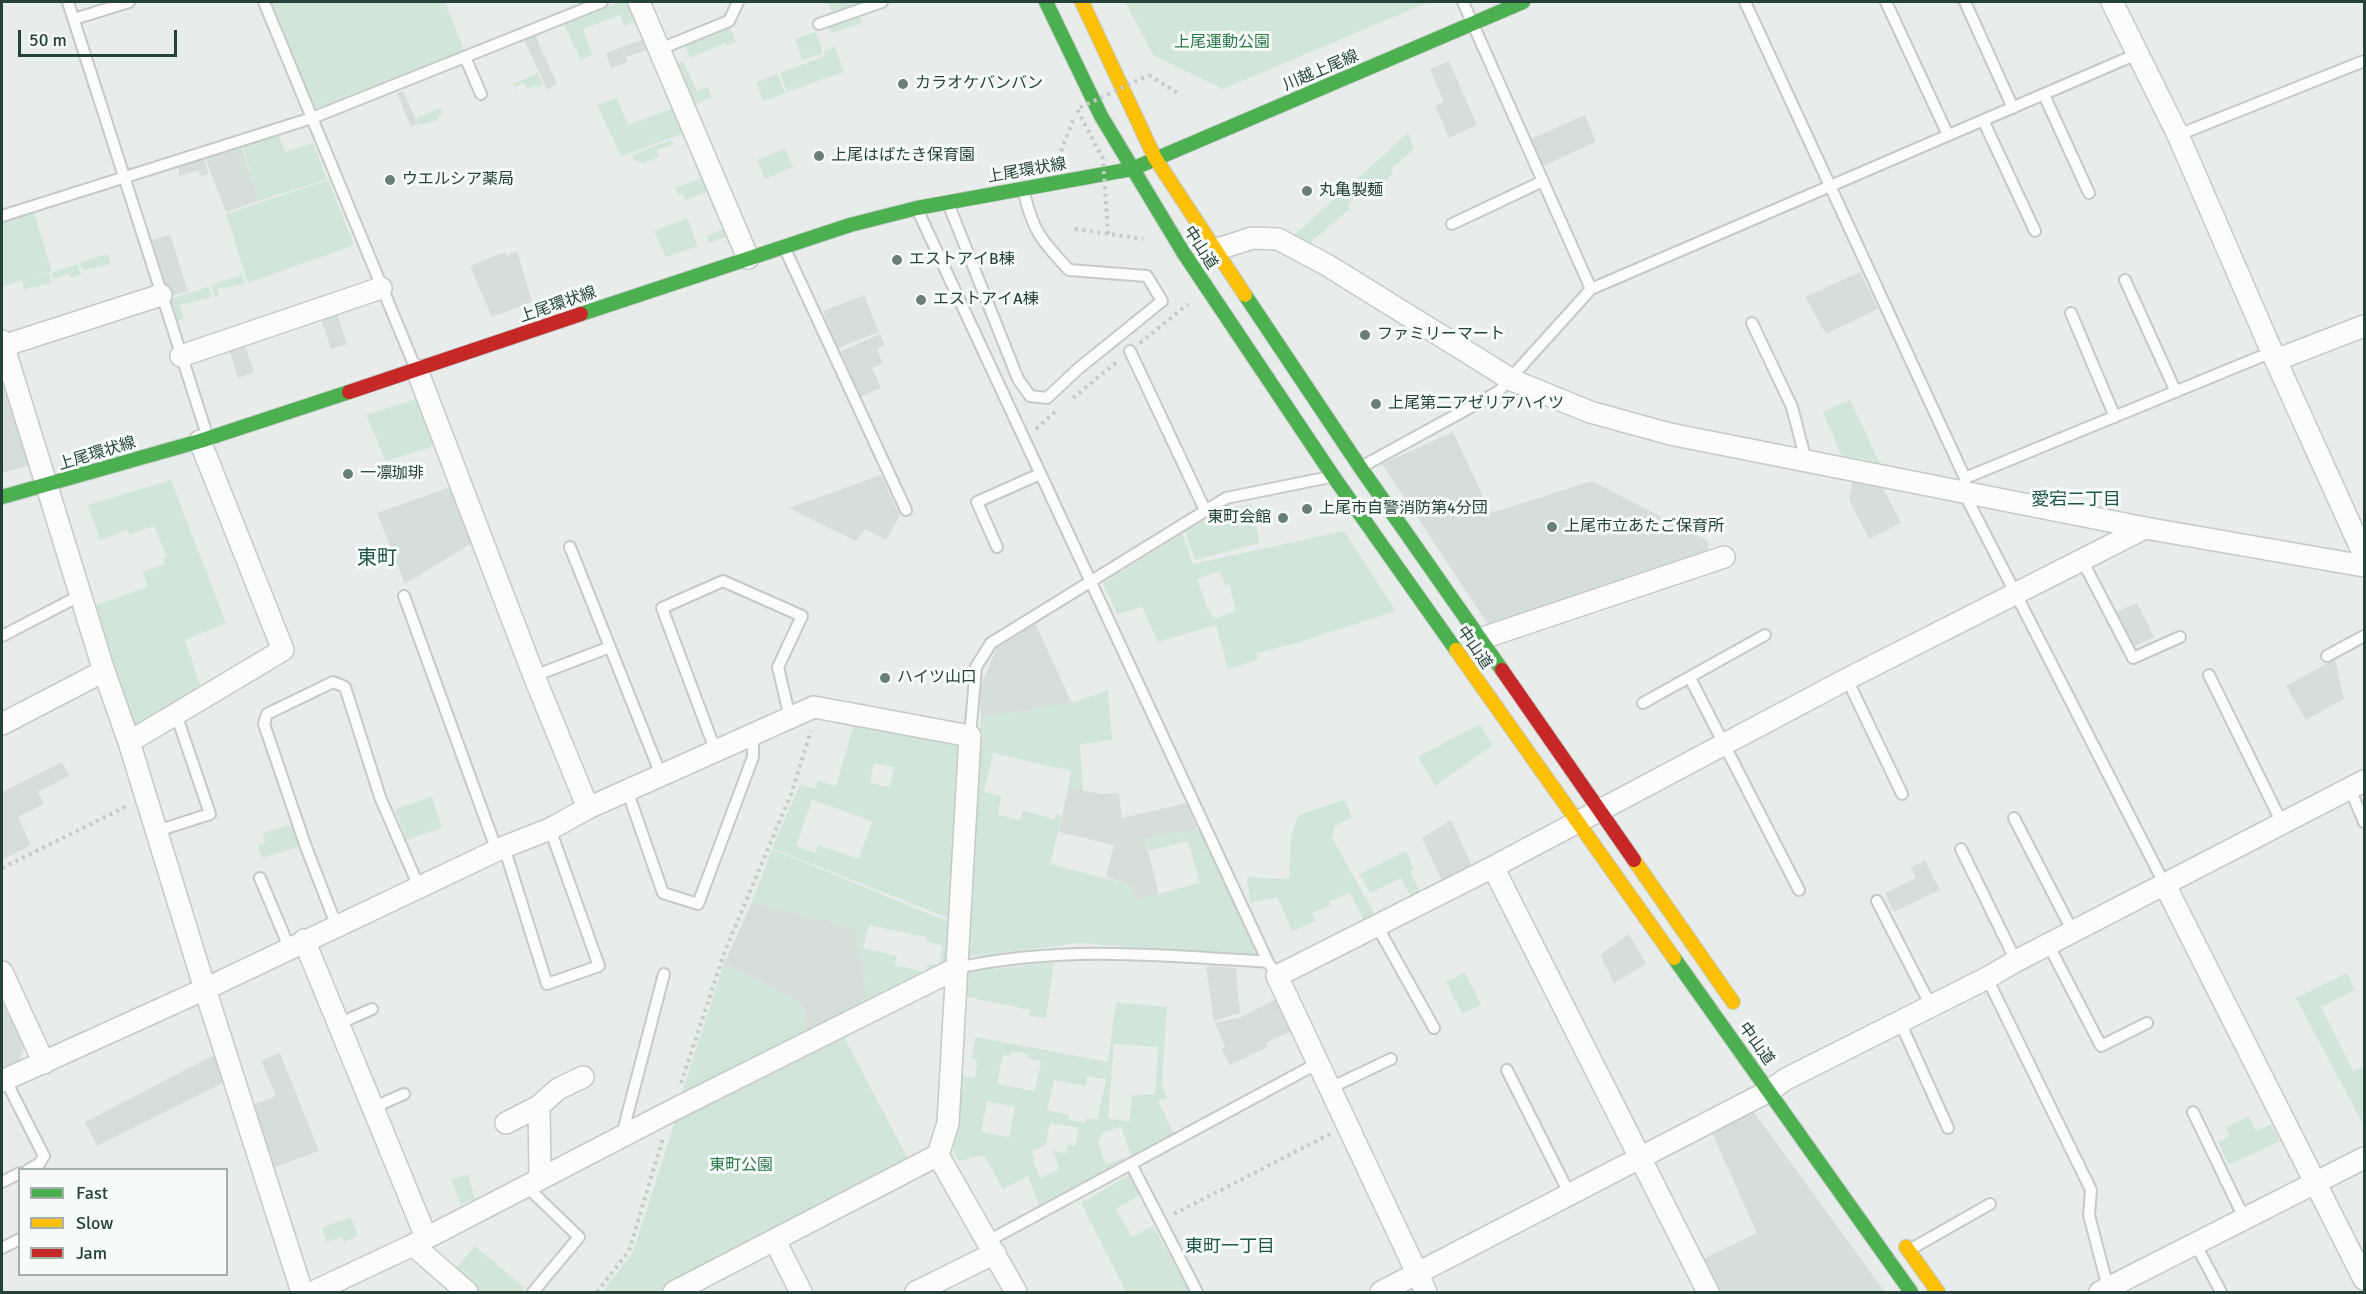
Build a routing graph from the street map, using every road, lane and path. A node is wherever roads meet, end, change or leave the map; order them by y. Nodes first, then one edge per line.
1 (68, 2) edge
2 (129, 2) edge
3 (264, 2) edge
4 (602, 2) edge
5 (639, 2) edge
6 (738, 2) edge
7 (882, 2) edge
8 (1046, 2) edge
9 (1082, 2) edge
10 (1463, 2) edge
11 (1523, 2) edge
12 (1745, 2) edge
13 (1886, 2) edge
14 (1965, 2) edge
15 (2112, 2) edge
16 (74, 19) junction
17 (1474, 23) junction
18 (819, 24) dead end
19 (660, 49) junction
20 (2137, 54) junction
21 (465, 57) junction
22 (2364, 62) edge
23 (481, 94) dead end
24 (2044, 94) junction
25 (1181, 95) dead end
26 (2013, 108) junction
27 (1077, 109) junction
28 (312, 118) junction
29 (1983, 120) junction
30 (1948, 135) junction
31 (2178, 135) junction
32 (1061, 151) dead end
33 (1155, 158) junction
34 (1132, 168) junction
35 (125, 176) junction
36 (1543, 182) junction
37 (1830, 186) junction
38 (1022, 189) junction
39 (2089, 193) dead end
40 (948, 202) junction
41 (917, 208) junction
42 (2, 216) edge
43 (1452, 224) dead end
44 (1075, 229) dead end
45 (2036, 231) dead end
46 (1108, 234) junction
47 (1143, 239) dead end
48 (783, 246) junction
49 (1215, 250) junction
50 (748, 258) junction
51 (2125, 280) dead end
52 (381, 288) junction
53 (1591, 289) junction
54 (161, 295) junction
55 (1193, 300) dead end
56 (2071, 313) dead end
57 (1752, 323) dead end
58 (2364, 326) edge
59 (2, 344) edge
60 (1130, 351) junction
61 (181, 356) junction
62 (2274, 356) junction
63 (417, 369) junction
64 (1512, 380) junction
65 (2176, 392) junction
66 (1068, 402) dead end
67 (1059, 409) dead end
68 (2115, 417) junction
69 (1023, 438) junction
70 (204, 439) junction
71 (1806, 461) junction
72 (1360, 467) junction
73 (1040, 474) junction
74 (1333, 476) junction
75 (1964, 485) junction
76 (47, 486) junction
77 (2, 497) edge
78 (906, 510) dead end
79 (1205, 510) junction
80 (2145, 528) junction
81 (570, 547) dead end
82 (997, 547) dead end
83 (2364, 555) edge
84 (1724, 558) dead end
85 (2082, 560) junction
86 (2364, 566) edge
87 (1092, 581) junction
88 (2016, 593) junction
89 (81, 596) junction
90 (404, 596) dead end
91 (1765, 635) dead end
92 (2, 636) edge
93 (2364, 636) edge
94 (2180, 637) dead end
95 (1480, 639) junction
96 (610, 646) junction
97 (2327, 656) dead end
98 (104, 671) junction
99 (2209, 675) dead end
100 (534, 676) junction
101 (1690, 678) junction
102 (1847, 679) junction
103 (1643, 703) dead end
104 (818, 708) junction
105 (176, 714) junction
106 (790, 718) junction
107 (2, 724) edge
108 (753, 734) junction
109 (970, 736) junction
110 (129, 742) junction
111 (1724, 744) junction
112 (716, 752) junction
113 (661, 775) junction
114 (2357, 785) edge
115 (627, 790) junction
116 (1902, 794) dead end
117 (146, 796) junction
118 (588, 808) junction
119 (1600, 811) junction
120 (2014, 818) dead end
121 (2364, 822) edge
122 (1577, 823) junction
123 (2282, 823) junction
124 (550, 829) junction
125 (157, 831) junction
126 (500, 849) junction
127 (1961, 849) dead end
128 (1493, 867) junction
129 (2, 868) edge
130 (260, 878) dead end
131 (2165, 885) junction
132 (419, 887) junction
133 (1799, 890) dead end
134 (1877, 901) dead end
135 (1377, 926) junction
136 (337, 927) junction
137 (2073, 932) junction
138 (297, 944) junction
139 (2048, 944) junction
140 (2016, 961) junction
141 (957, 968) junction
142 (1273, 969) junction
143 (2, 972) edge
144 (664, 974) dead end
145 (1987, 978) junction
146 (205, 989) junction
147 (1931, 1006) junction
148 (372, 1009) dead end
149 (1740, 1012) dead end
150 (1900, 1022) junction
151 (2147, 1023) dead end
152 (338, 1024) junction
153 (1434, 1028) dead end
154 (1390, 1059) dead end
155 (44, 1063) junction
156 (1318, 1064) junction
157 (1507, 1070) dead end
158 (582, 1077) dead end
159 (3, 1080) edge
160 (1782, 1082) junction
161 (1330, 1088) junction
162 (404, 1094) dead end
163 (539, 1106) junction
164 (372, 1108) junction
165 (672, 1110) junction
166 (2193, 1112) dead end
167 (506, 1123) dead end
168 (1347, 1125) junction
169 (1948, 1128) dead end
170 (622, 1136) junction
171 (938, 1155) junction
172 (1639, 1156) junction
173 (2364, 1158) edge
174 (1131, 1164) junction
175 (32, 1168) edge
176 (18, 1174) edge
177 (532, 1181) junction
178 (2, 1182) edge
179 (2317, 1183) junction
180 (1570, 1195) junction
181 (1990, 1204) dead end
182 (2245, 1220) junction
183 (1160, 1222) junction
184 (1895, 1232) dead end
185 (18, 1240) edge
186 (419, 1241) junction
187 (775, 1241) junction
188 (2196, 1245) junction
189 (992, 1247) junction
190 (2, 1248) edge
191 (1908, 1251) junction
192 (2364, 1279) edge
193 (1421, 1283) edge
194 (348, 1286) edge
195 (2104, 1290) edge
196 (302, 1293) edge
197 (313, 1293) edge
198 (467, 1293) edge
199 (533, 1293) edge
200 (597, 1293) edge
201 (674, 1293) edge
202 (801, 1293) edge
203 (916, 1293) edge
204 (1016, 1293) edge
205 (1197, 1293) edge
206 (1381, 1293) edge
207 (1708, 1293) edge
208 (1911, 1293) edge
209 (1938, 1293) edge
210 (2221, 1293) edge

1 - 16 lane
2 - 16 lane
3 - 28 lane
4 - 21 lane
5 - 19 street
6 - 19 lane
7 - 18 lane
8 - 34 main road, 中山道
9 - 33 main road, 中山道
10 - 17 lane
11 - 17 main road, 川越上尾線
12 - 37 lane
13 - 30 lane
14 - 26 lane
15 - 20 street
16 - 35 lane
17 - 33 main road, 川越上尾線
17 - 36 lane
19 - 50 street
20 - 24 lane
20 - 31 street
21 - 23 lane
21 - 28 lane
22 - 31 lane
24 - 26 lane
24 - 39 lane
25 - 27 path, bridge
26 - 29 lane
27 - 32 path
27 - 46 path, bridge
28 - 35 lane
28 - 52 lane
29 - 30 lane
29 - 45 lane
30 - 37 lane
31 - 62 street
33 - 34 main road, 川越上尾線
33 - 49 main road, 中山道
34 - 38 main road, 上尾環状線
34 - 74 main road, 中山道
35 - 42 lane
35 - 54 lane
36 - 43 lane
36 - 53 lane
37 - 53 lane
37 - 75 lane
38 - 40 main road, 上尾環状線
38 - 40 lane
40 - 41 main road, 上尾環状線
41 - 48 main road, 上尾環状線
41 - 69 lane
44 - 46 path
46 - 47 path
48 - 50 main road, 上尾環状線
48 - 78 lane
49 - 64 street
49 - 72 main road, 中山道
50 - 63 main road, 上尾環状線
51 - 65 lane
52 - 61 street
52 - 63 lane
53 - 64 lane
54 - 59 street
54 - 61 lane
55 - 60 path
56 - 68 lane
57 - 71 lane
58 - 62 street
59 - 76 street
60 - 66 path
60 - 79 lane
61 - 70 lane
62 - 65 lane
62 - 83 street
63 - 70 main road, 上尾環状線
63 - 100 street
64 - 71 street
64 - 72 lane
65 - 68 lane
67 - 69 path
68 - 75 lane
69 - 73 lane
70 - 76 main road, 上尾環状線
70 - 105 street
71 - 75 street
72 - 95 main road, 中山道
73 - 82 lane
73 - 87 lane
74 - 79 lane
74 - 122 main road, 中山道
75 - 80 street
75 - 88 lane
76 - 77 main road, 上尾環状線
76 - 89 street
79 - 87 lane
80 - 85 street
80 - 86 street
81 - 96 lane
84 - 95 street
85 - 88 street
85 - 94 lane
87 - 109 lane
87 - 142 lane
88 - 102 street
88 - 131 lane
89 - 92 lane
89 - 98 street
90 - 126 lane
91 - 101 lane
93 - 97 lane
95 - 119 main road, 中山道
96 - 100 lane
96 - 113 lane
98 - 107 street
98 - 110 street
99 - 123 lane
100 - 118 street
101 - 103 lane
101 - 111 lane
102 - 111 street
102 - 116 lane
104 - 106 street
104 - 109 street
104 - 165 path
105 - 110 street
105 - 125 lane
106 - 108 street
106 - 112 lane
108 - 112 street
108 - 115 lane
109 - 141 street
110 - 117 street
111 - 119 street
111 - 133 lane
112 - 113 street
113 - 115 street
114 - 121 lane
114 - 123 street
115 - 118 street
117 - 125 street
117 - 129 path
118 - 124 street
119 - 122 street
119 - 149 main road, 中山道
120 - 137 lane
122 - 128 street
122 - 160 main road, 中山道
123 - 131 street
124 - 126 street
124 - 126 lane
125 - 146 street
126 - 132 street
127 - 140 lane
128 - 135 street
128 - 172 street
130 - 138 lane
131 - 137 street
131 - 179 street
132 - 136 street
132 - 136 lane
134 - 147 lane
135 - 142 street
135 - 153 lane
136 - 138 street
137 - 139 street
138 - 146 street
138 - 152 street
139 - 140 street
139 - 151 lane
140 - 145 street
141 - 142 lane
141 - 165 street
141 - 171 street
142 - 156 street
143 - 155 street
144 - 170 lane
145 - 147 street
145 - 195 lane
146 - 155 street
146 - 196 street
147 - 150 street
148 - 152 lane
150 - 160 street
150 - 169 lane
152 - 164 street
154 - 161 lane
155 - 159 street
156 - 161 street
156 - 174 lane
157 - 180 lane
158 - 163 street
159 - 175 lane
160 - 172 street
160 - 208 main road, 中山道
161 - 168 street
162 - 164 lane
163 - 167 street
163 - 177 street
164 - 186 street
165 - 170 street
165 - 200 path
166 - 182 lane
168 - 183 path
168 - 193 street
170 - 177 street
171 - 187 street
171 - 189 street
172 - 180 street
172 - 207 street
173 - 179 street
174 - 183 lane
174 - 189 lane
176 - 178 lane
177 - 186 street
177 - 199 lane
179 - 182 street
179 - 192 street
180 - 193 street
181 - 191 lane
182 - 188 street
183 - 205 lane
184 - 191 main road
185 - 190 lane
186 - 194 street
186 - 198 street
187 - 201 street
187 - 202 street
188 - 195 street
188 - 210 lane
189 - 203 street
189 - 204 street
191 - 209 main road
193 - 206 street
194 - 197 street

